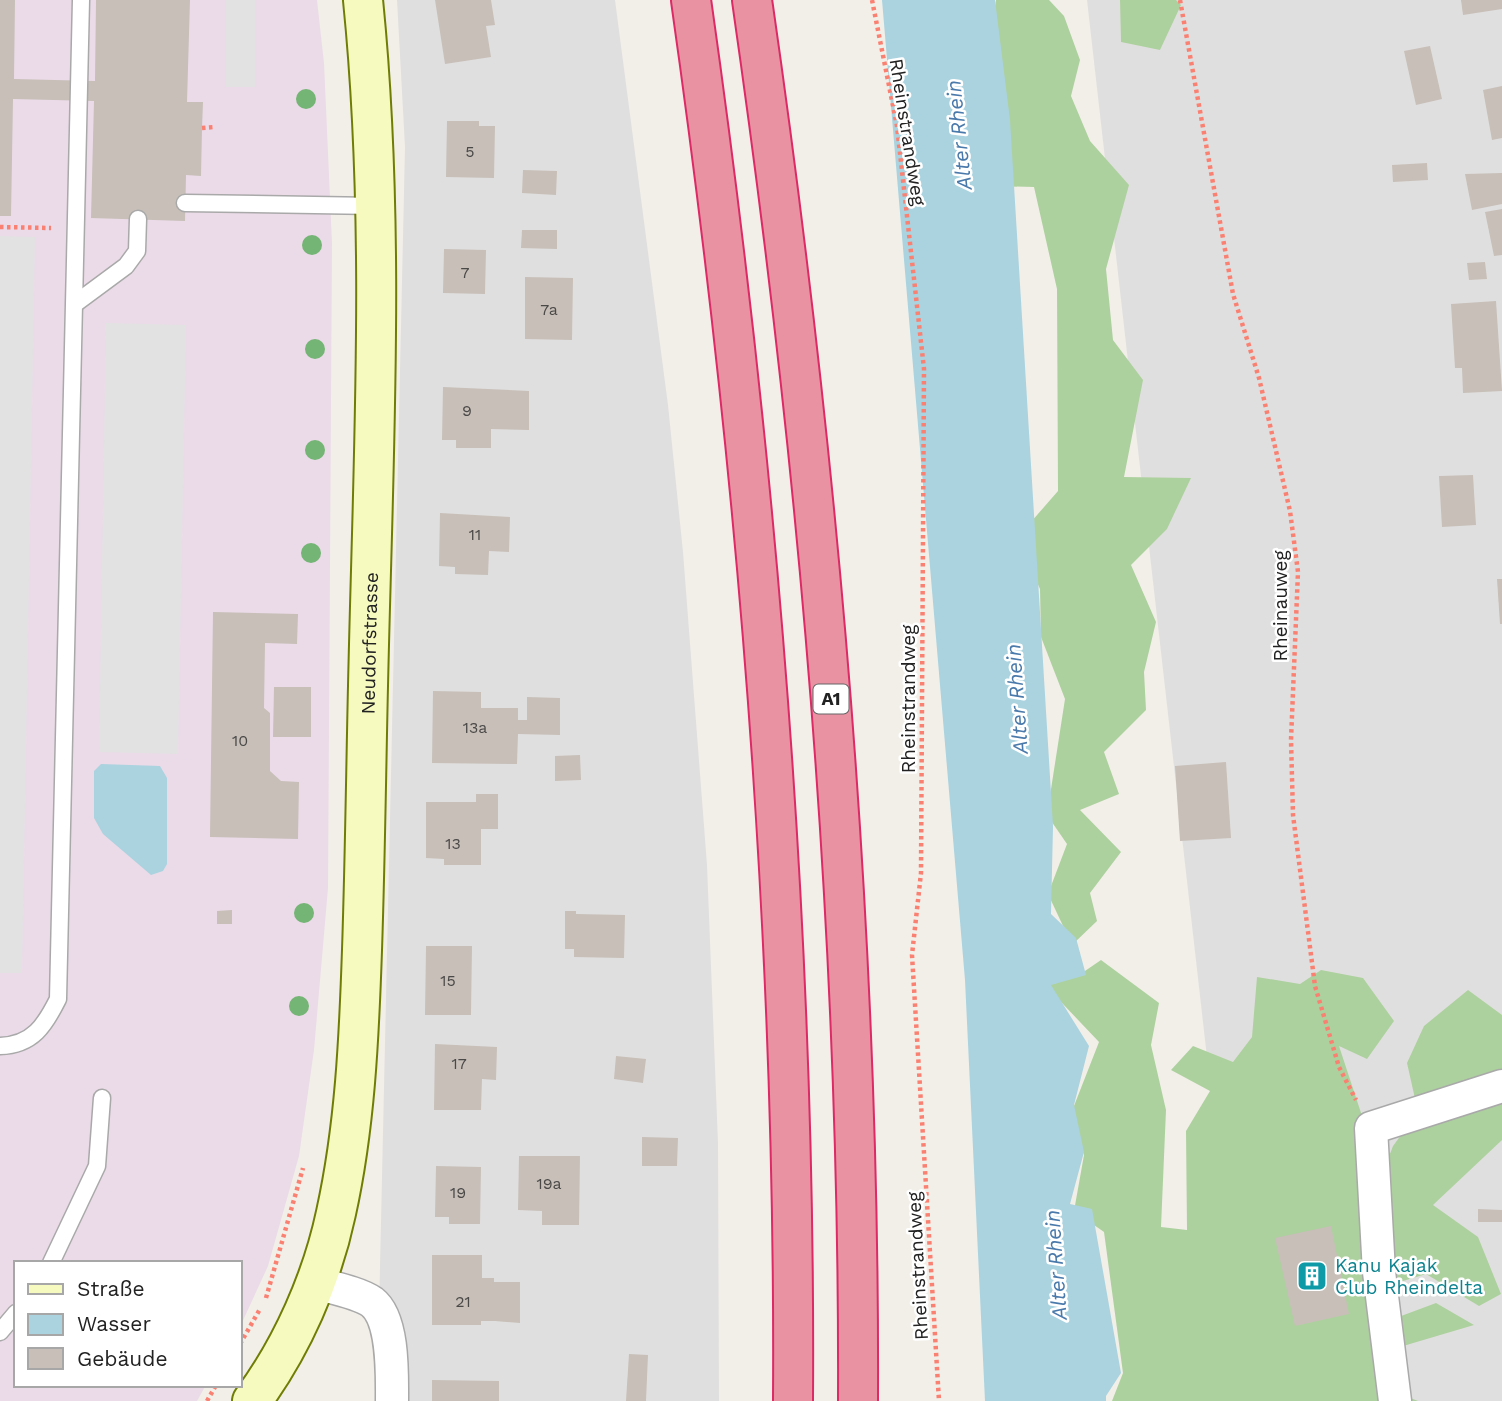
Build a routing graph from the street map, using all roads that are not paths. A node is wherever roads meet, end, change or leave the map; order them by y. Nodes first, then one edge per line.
1 (81, 0) edge
2 (363, 0) edge
3 (691, 0) edge
4 (752, 0) edge
5 (185, 202) dead end
6 (375, 206) junction
7 (138, 219) dead end
8 (76, 303) junction
9 (0, 1046) edge
10 (1502, 1086) edge
11 (102, 1098) dead end
12 (52, 1261) edge
13 (315, 1283) junction
14 (14, 1315) edge
15 (0, 1332) edge
16 (252, 1401) edge
17 (392, 1401) edge
18 (793, 1401) edge
19 (858, 1401) edge
20 (1395, 1401) edge

1 - 8 lane
2 - 6 main road, Neudorfstrasse
3 - 18 highway
4 - 19 highway, A1
5 - 6 lane
6 - 13 main road, Neudorfstrasse
7 - 8 lane
8 - 9 lane
10 - 20 street
11 - 12 lane
13 - 16 main road, Neudorfstrasse
13 - 17 street
14 - 15 lane

